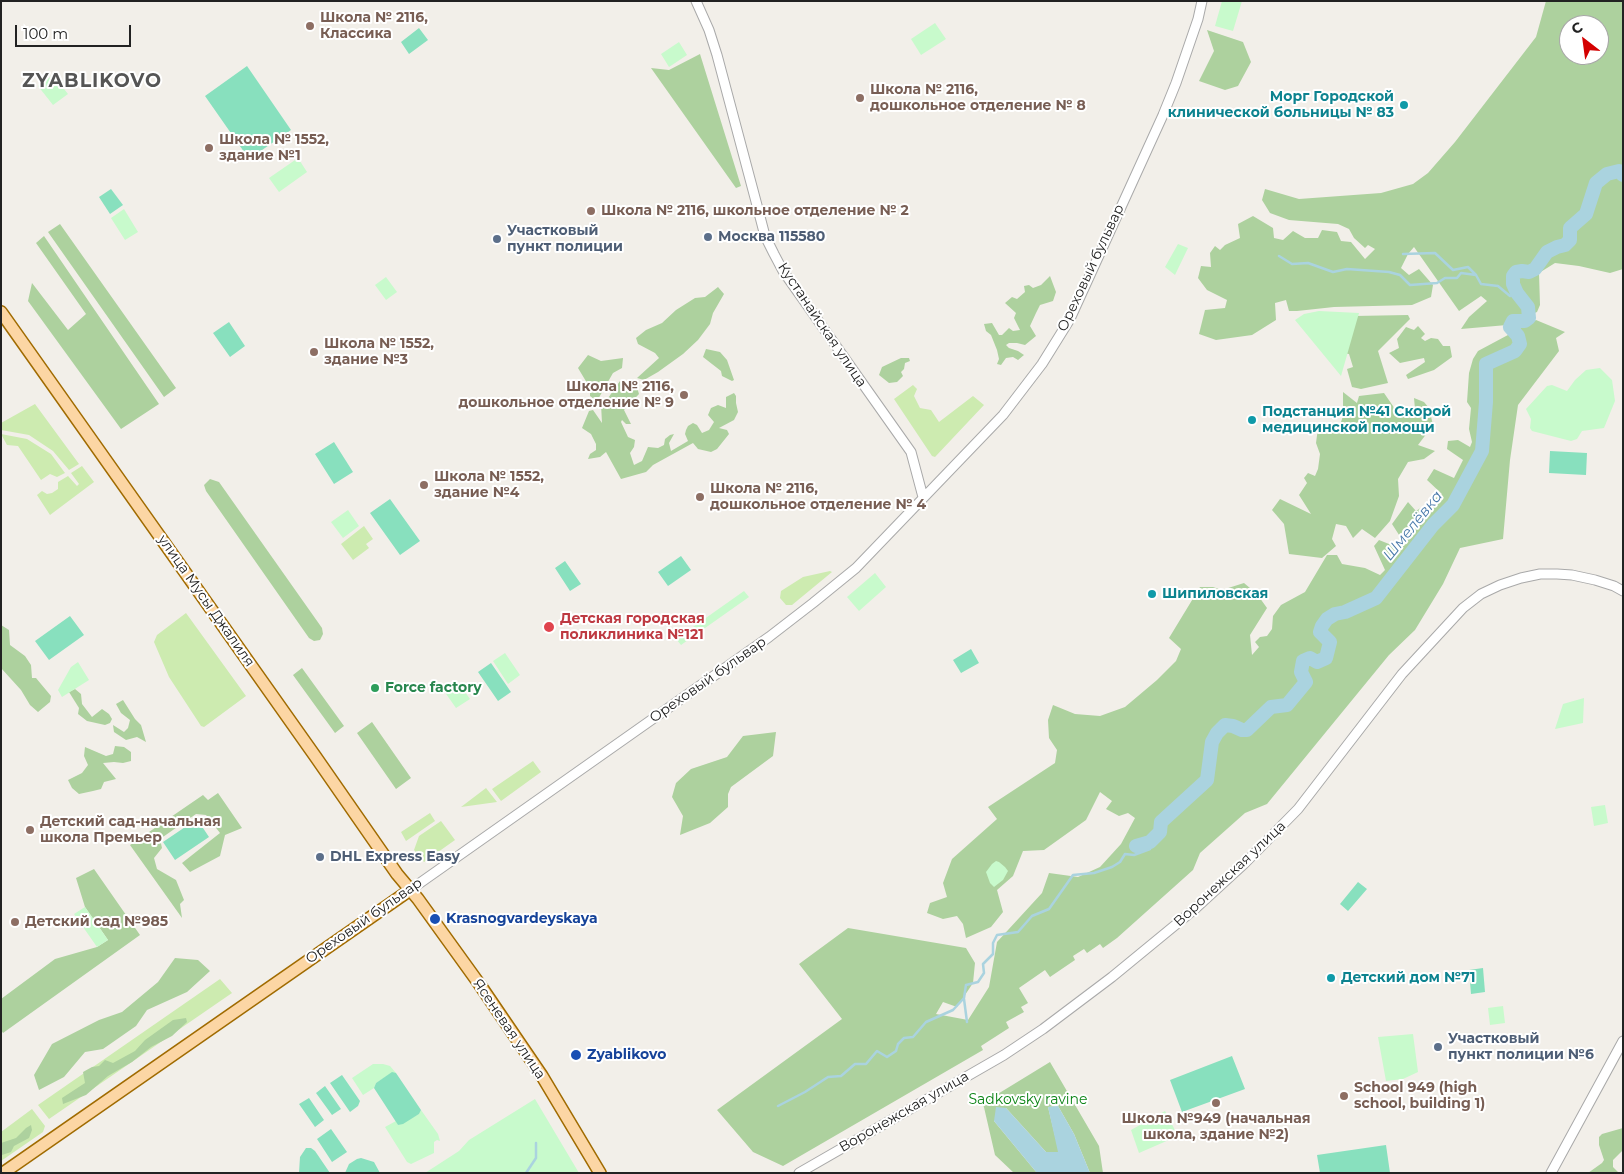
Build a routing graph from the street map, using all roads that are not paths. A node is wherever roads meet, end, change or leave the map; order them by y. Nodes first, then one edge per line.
1 (696, 1) edge
2 (1202, 1) edge
3 (1, 312) edge
4 (923, 497) junction
5 (1623, 590) edge
6 (410, 890) junction
7 (1623, 1041) edge
8 (3, 1173) edge
9 (600, 1173) edge
10 (799, 1173) edge
11 (1551, 1173) edge

1 - 4 street, Кустанайская улица
2 - 4 street, Ореховый бульвар
3 - 6 main road, улица Мусы Джалиля
4 - 6 street, Ореховый бульвар
5 - 10 street, Воронежская улица
6 - 8 main road, Ореховый бульвар
6 - 9 main road, Ясеневая улица
7 - 11 street

